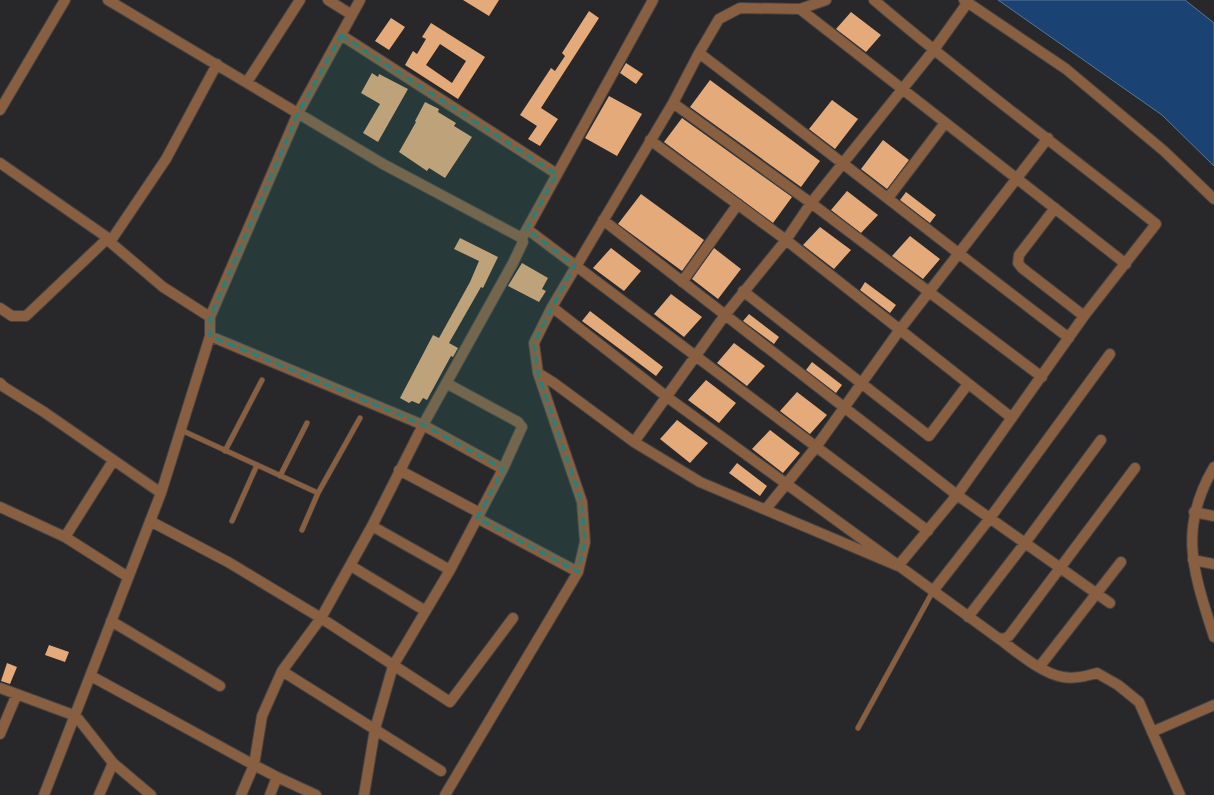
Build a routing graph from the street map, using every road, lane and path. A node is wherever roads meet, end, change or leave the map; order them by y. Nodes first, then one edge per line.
1 (65, 0) edge
2 (108, 0) edge
3 (300, 0) edge
4 (328, 0) edge
5 (360, 0) edge
6 (653, 0) edge
7 (826, 0) edge
8 (874, 0) edge
9 (966, 1) edge
10 (800, 10) junction
11 (352, 15) junction
12 (341, 35) junction
13 (933, 51) junction
14 (699, 53) junction
15 (217, 64) junction
16 (247, 82) junction
17 (901, 88) junction
18 (673, 103) junction
19 (0, 110) edge
20 (298, 113) junction
21 (945, 123) junction
22 (1048, 138) junction
23 (650, 140) junction
24 (842, 162) junction
25 (0, 163) edge
26 (557, 174) junction
27 (1017, 178) junction
28 (888, 198) junction
29 (1214, 199) edge
30 (811, 203) junction
31 (738, 204) junction
32 (1055, 208) junction
33 (603, 220) junction
34 (527, 229) junction
35 (522, 238) junction
36 (109, 240) junction
37 (786, 240) junction
38 (959, 255) junction
39 (1126, 264) junction
40 (575, 265) junction
41 (682, 282) junction
42 (743, 291) junction
43 (929, 292) junction
44 (552, 307) junction
45 (0, 308) edge
46 (725, 315) junction
47 (1084, 316) junction
48 (210, 317) junction
49 (901, 328) junction
50 (210, 336) junction
51 (1069, 338) junction
52 (1110, 354) dead end
53 (696, 356) junction
54 (538, 374) junction
55 (1042, 377) junction
56 (262, 380) dead end
57 (0, 383) edge
58 (446, 383) junction
59 (860, 384) junction
60 (968, 384) junction
61 (667, 397) junction
62 (844, 408) junction
63 (360, 418) dead end
64 (1012, 418) junction
65 (307, 423) dead end
66 (423, 425) junction
67 (181, 430) junction
68 (1101, 440) dead end
69 (634, 442) junction
70 (816, 447) junction
71 (226, 451) junction
72 (113, 461) junction
73 (257, 465) junction
74 (1214, 467) edge
75 (1135, 468) dead end
76 (503, 469) junction
77 (399, 470) junction
78 (280, 476) junction
79 (786, 483) junction
80 (161, 493) junction
81 (318, 493) junction
82 (957, 495) junction
83 (0, 507) edge
84 (766, 509) junction
85 (1194, 512) junction
86 (478, 515) junction
87 (1214, 516) edge
88 (990, 518) junction
89 (150, 521) junction
90 (232, 521) dead end
91 (372, 526) junction
92 (302, 530) dead end
93 (928, 531) junction
94 (64, 538) junction
95 (1025, 543) junction
96 (1193, 560) junction
97 (1121, 562) dead end
98 (1214, 564) edge
99 (350, 566) junction
100 (898, 566) junction
101 (1061, 568) junction
102 (450, 570) junction
103 (578, 572) junction
104 (128, 577) junction
105 (933, 591) junction
106 (1098, 594) junction
107 (1110, 603) dead end
108 (424, 610) junction
109 (968, 617) junction
110 (321, 618) junction
111 (513, 618) dead end
112 (112, 621) junction
113 (1214, 637) edge
114 (998, 638) junction
115 (393, 666) junction
116 (1040, 666) junction
117 (282, 672) junction
118 (91, 676) junction
119 (220, 686) dead end
120 (0, 688) edge
121 (17, 694) junction
122 (1214, 705) edge
123 (76, 716) junction
124 (858, 728) dead end
125 (375, 729) junction
126 (1152, 732) junction
127 (0, 734) edge
128 (113, 763) junction
129 (254, 765) junction
130 (441, 771) dead end
131 (277, 778) junction
132 (44, 795) edge
133 (99, 795) edge
134 (151, 795) edge
135 (241, 795) edge
136 (270, 795) edge
137 (316, 795) edge
138 (364, 795) edge
139 (445, 795) edge
140 (1180, 795) edge

1 - 19 street
2 - 15 street
3 - 16 street
4 - 11 street
5 - 11 street
6 - 26 street
7 - 10 street
8 - 13 street
9 - 13 street
9 - 29 street
10 - 14 street
10 - 17 street
11 - 12 street
12 - 20 street
12 - 26 street
13 - 17 street
13 - 22 street
14 - 18 street
14 - 24 street
15 - 16 street
15 - 36 street
16 - 20 street
17 - 21 street
17 - 24 street
18 - 23 street
18 - 30 street
20 - 35 street
20 - 48 street
21 - 27 street
21 - 28 street
22 - 27 street
22 - 39 street
23 - 31 street
23 - 33 street
24 - 28 street
24 - 30 street
25 - 36 street
26 - 34 street
27 - 32 street
27 - 38 street
28 - 38 street
30 - 37 street
30 - 43 street
31 - 37 street
31 - 41 street
32 - 39 street
32 - 47 street
33 - 40 street
33 - 41 street
34 - 35 street
34 - 40 street
35 - 58 street
36 - 45 street
36 - 48 street
37 - 42 street
37 - 49 street
38 - 43 street
38 - 51 street
39 - 47 street
40 - 44 street
40 - 53 street
41 - 46 street
42 - 46 street
42 - 59 street
43 - 49 street
43 - 55 street
44 - 54 street
44 - 61 street
46 - 53 street
46 - 62 street
47 - 51 street
48 - 50 street
49 - 59 street
49 - 60 street
50 - 66 street
50 - 67 street
51 - 55 street
52 - 88 street
53 - 61 street
53 - 70 street
54 - 69 street
54 - 103 street
55 - 64 street
56 - 71 lane
57 - 72 street
58 - 66 street
58 - 76 street
59 - 60 street
59 - 62 street
60 - 64 street
61 - 69 street
61 - 79 street
62 - 70 street
62 - 82 street
63 - 81 lane
64 - 82 street
65 - 78 lane
66 - 76 street
66 - 77 street
67 - 71 lane
67 - 80 street
68 - 95 street
69 - 84 street
70 - 79 street
70 - 93 street
71 - 73 lane
72 - 80 street
72 - 94 street
73 - 78 lane
73 - 90 lane
74 - 85 street
75 - 101 street
76 - 86 street
77 - 86 street
77 - 91 street
78 - 81 lane
79 - 84 street
79 - 100 street
80 - 89 street
81 - 92 lane
82 - 88 street
82 - 93 street
83 - 94 street
84 - 100 street
85 - 87 street
85 - 96 street
86 - 102 street
86 - 103 street
88 - 95 street
88 - 105 street
89 - 104 street
89 - 110 street
91 - 99 street
91 - 102 street
93 - 100 street
94 - 104 street
95 - 101 street
95 - 109 street
96 - 98 street
96 - 113 street
97 - 106 street
99 - 108 street
99 - 110 street
100 - 105 street
101 - 106 street
101 - 114 street
102 - 108 street
103 - 139 street
104 - 112 street
105 - 109 street
105 - 124 lane
106 - 107 street
106 - 116 street
108 - 115 street
109 - 114 street
110 - 115 street
110 - 117 street
111 - 115 street
112 - 118 street
112 - 119 street
114 - 116 street
115 - 125 street
116 - 126 street
117 - 125 street
117 - 129 street
118 - 123 street
118 - 129 street
120 - 121 street
121 - 123 street
121 - 127 street
122 - 126 street
123 - 128 street
123 - 132 street
125 - 130 street
125 - 138 street
126 - 140 street
128 - 133 street
128 - 134 street
129 - 131 street
129 - 135 street
131 - 136 street
131 - 137 street

